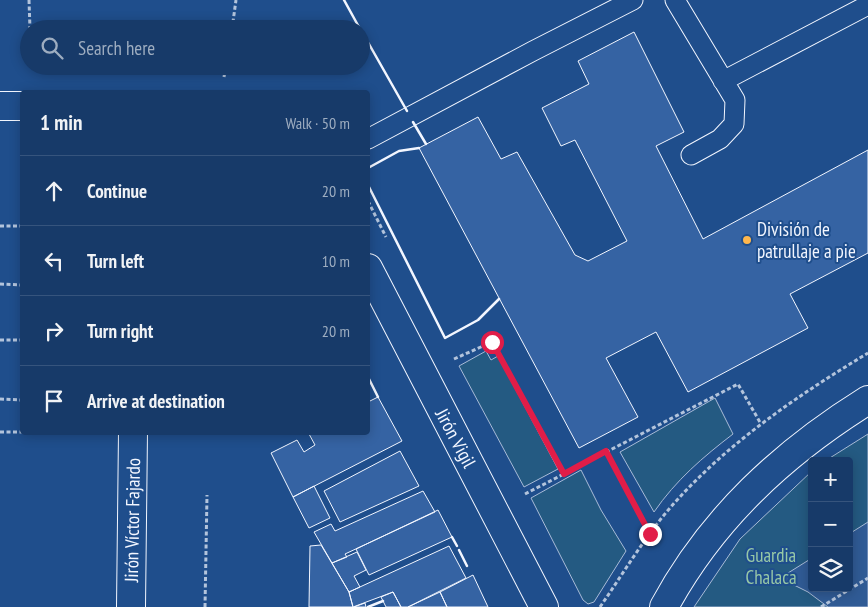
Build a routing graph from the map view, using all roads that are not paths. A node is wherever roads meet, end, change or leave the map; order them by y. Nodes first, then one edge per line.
1 (633, 0) edge
2 (675, 0) edge
3 (868, 5) edge
4 (723, 81) junction
5 (0, 106) edge
6 (20, 106) edge
7 (370, 139) edge
8 (691, 155) dead end
9 (370, 272) edge
10 (868, 400) edge
11 (133, 435) edge
12 (131, 607) edge
13 (544, 607) edge
14 (664, 607) edge

1 - 7 lane
2 - 4 lane
3 - 4 lane
4 - 8 lane
5 - 6 main road
9 - 13 main road, Jirón Vigil
10 - 14 main road
11 - 12 main road, Jirón Víctor Fajardo

